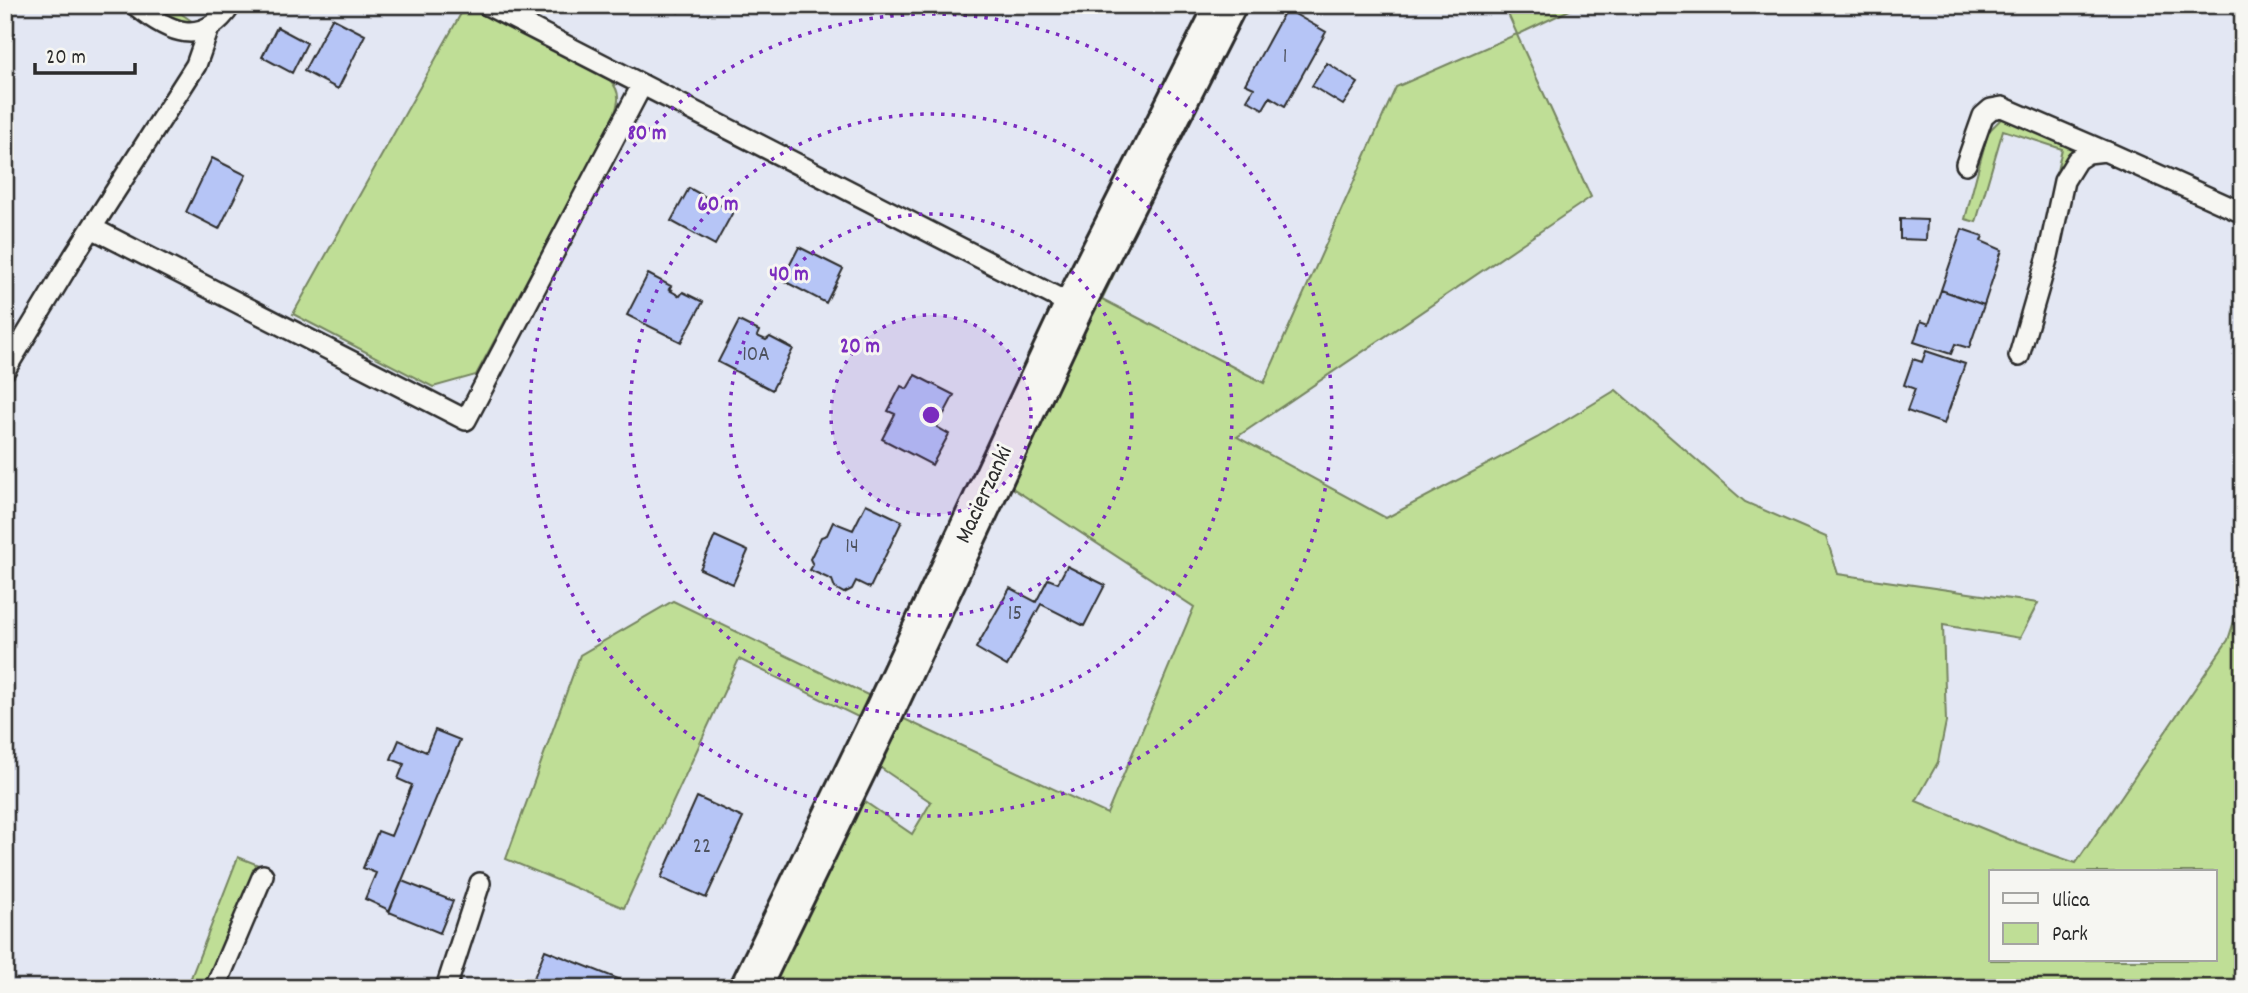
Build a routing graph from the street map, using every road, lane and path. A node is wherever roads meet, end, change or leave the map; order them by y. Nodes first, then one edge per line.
1 (135, 5) edge
2 (231, 5) edge
3 (487, 5) edge
4 (1226, 5) edge
5 (209, 28) junction
6 (642, 85) junction
7 (2105, 151) junction
8 (1966, 164) dead end
9 (2243, 213) edge
10 (92, 228) junction
11 (1074, 306) junction
12 (2019, 355) dead end
13 (5, 370) edge
14 (263, 875) dead end
15 (480, 883) dead end
16 (215, 988) edge
17 (446, 988) edge
18 (750, 988) edge

1 - 5 lane
2 - 5 lane
3 - 6 lane
4 - 11 street, Macierzanki
5 - 10 lane
6 - 10 lane
6 - 11 lane
7 - 8 lane
7 - 9 lane
7 - 12 lane
10 - 13 lane
11 - 18 street, Macierzanki
14 - 16 lane
15 - 17 lane

